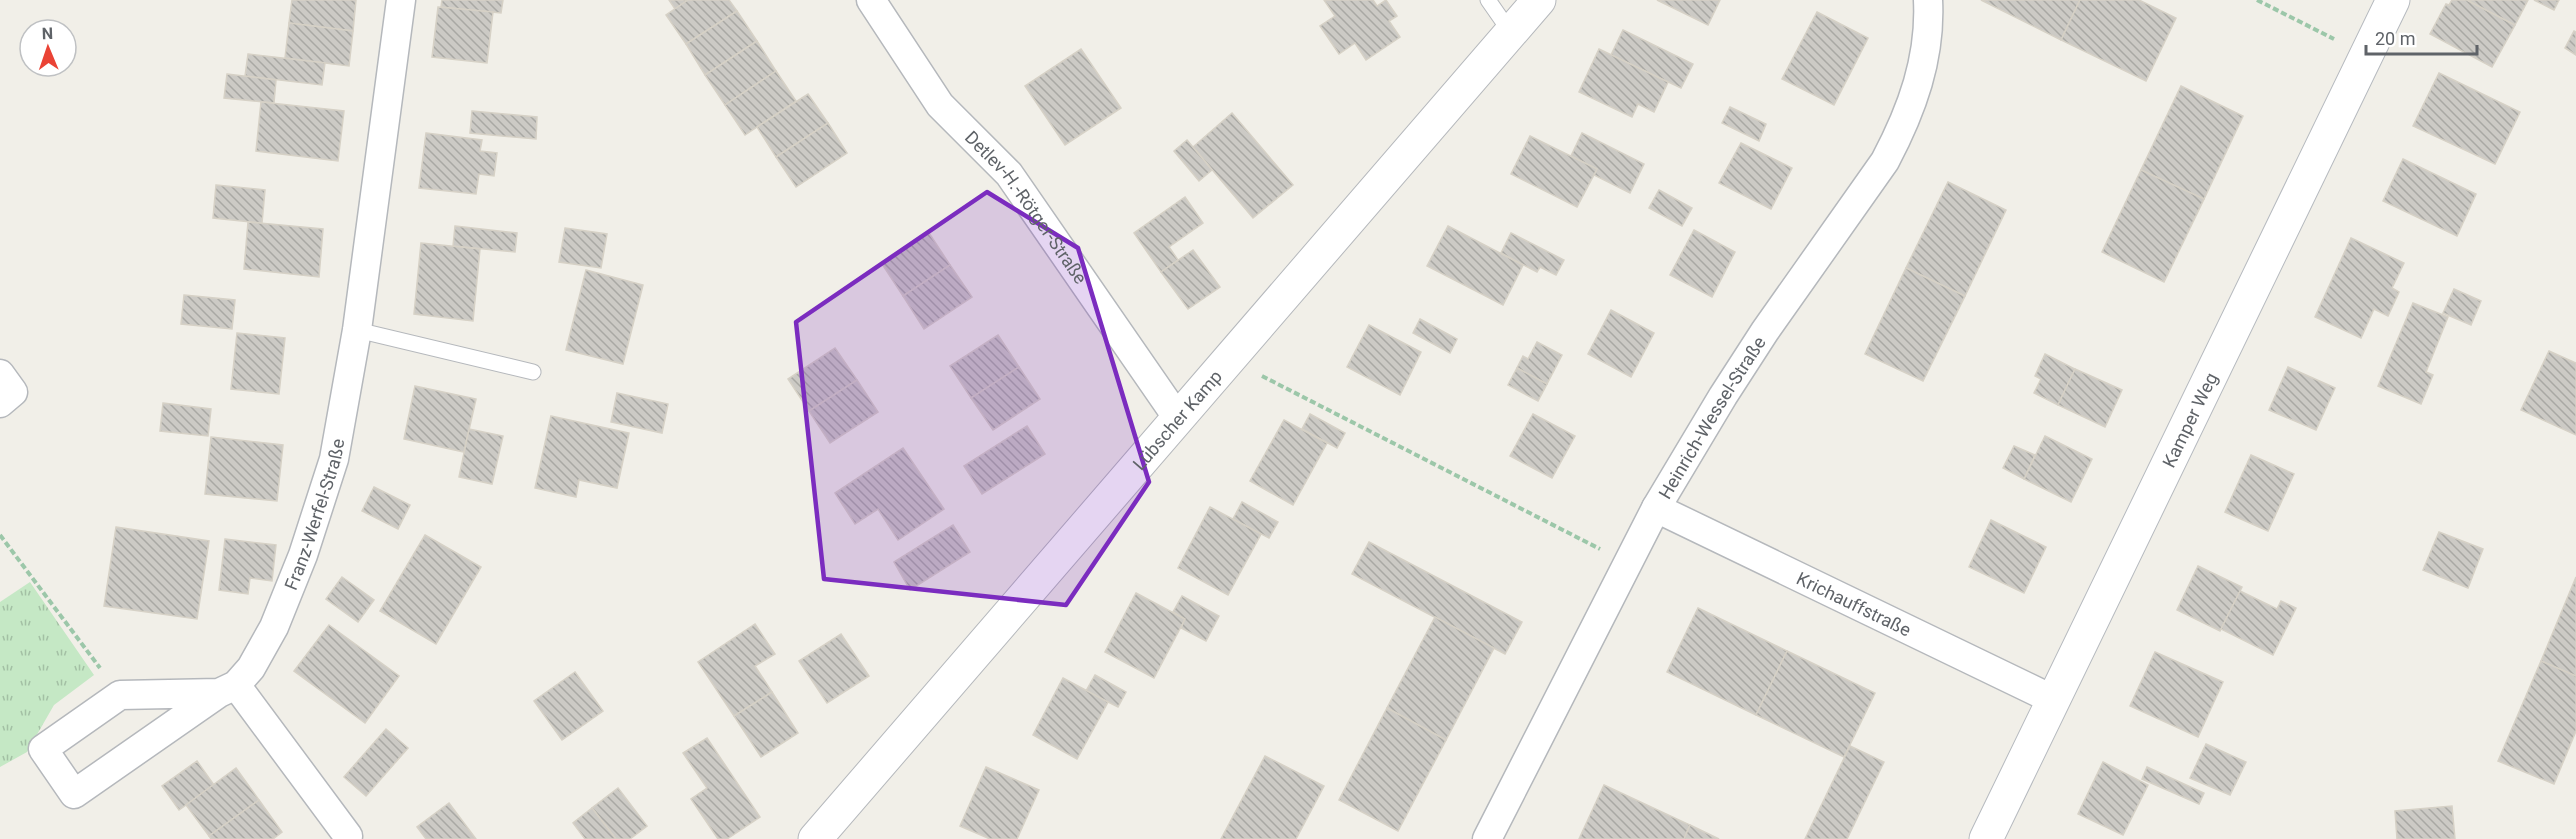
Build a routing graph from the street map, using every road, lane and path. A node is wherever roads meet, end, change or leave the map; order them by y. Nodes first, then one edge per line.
1 (401, 0) edge
2 (871, 0) edge
3 (1488, 0) edge
4 (1539, 0) edge
5 (1928, 0) edge
6 (2257, 0) edge
7 (2393, 0) edge
8 (1511, 33) junction
9 (2366, 55) junction
10 (357, 330) junction
11 (1230, 357) junction
12 (534, 372) dead end
13 (0, 374) edge
14 (0, 403) edge
15 (1177, 417) junction
16 (1656, 508) junction
17 (0, 535) edge
18 (1627, 563) junction
19 (228, 689) junction
20 (120, 695) junction
21 (2054, 700) junction
22 (348, 836) dead end
23 (815, 839) edge
24 (1487, 839) edge
25 (1986, 839) edge

1 - 10 street, Franz-Werfel-Straße
2 - 15 street, Detlev-H.-Rötger-Straße
3 - 8 lane
4 - 8 street, Lübscher Kamp
5 - 16 street, Heinrich-Wessel-Straße
6 - 9 path
7 - 9 street, Kamper Weg
8 - 11 street, Lübscher Kamp
9 - 21 street, Kamper Weg
10 - 12 lane
10 - 19 street, Franz-Werfel-Straße
11 - 15 street, Lübscher Kamp
11 - 18 path
13 - 14 street
15 - 23 street, Lübscher Kamp
16 - 18 street, Heinrich-Wessel-Straße
16 - 21 street, Krichauffstraße
17 - 20 path
18 - 24 street, Heinrich-Wessel-Straße
19 - 20 street
19 - 20 street, Franz-Werfel-Straße
19 - 22 street
21 - 25 street, Kamper Weg

